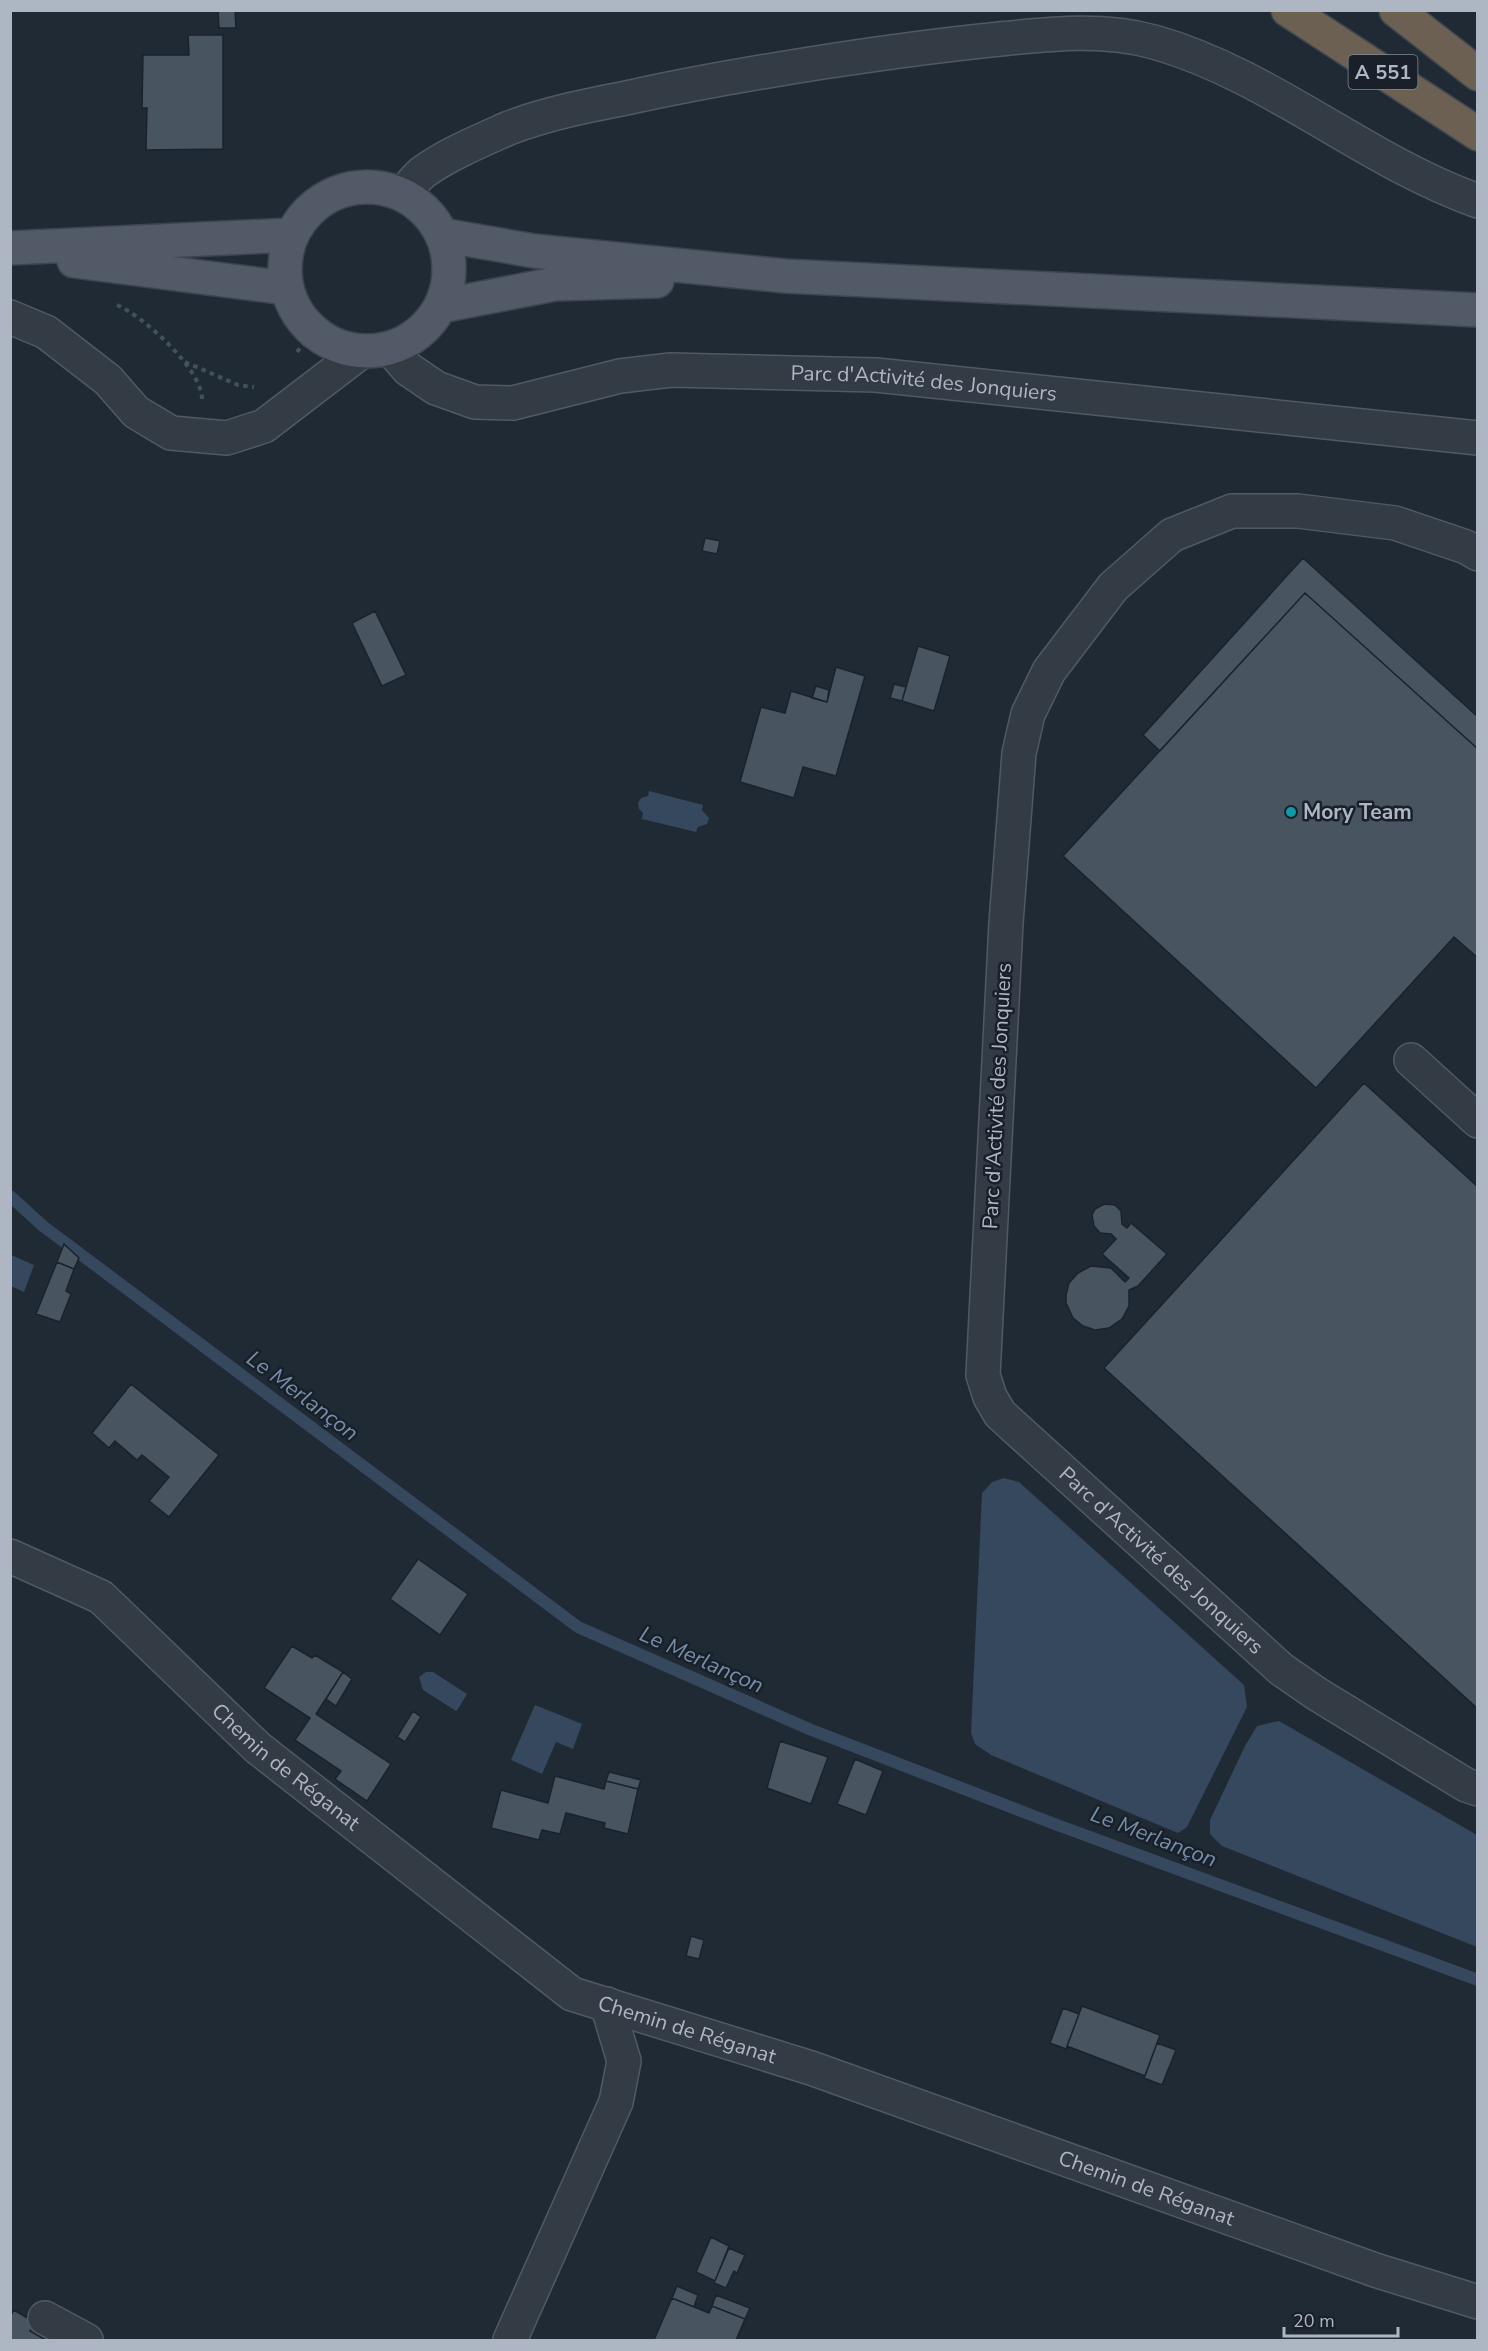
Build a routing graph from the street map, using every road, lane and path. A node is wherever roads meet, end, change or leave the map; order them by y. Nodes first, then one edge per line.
1 (1288, 10) edge
2 (1396, 10) edge
3 (1478, 74) edge
4 (1478, 134) edge
5 (403, 194) junction
6 (1478, 201) edge
7 (291, 235) junction
8 (442, 235) junction
9 (10, 250) edge
10 (785, 276) junction
11 (286, 288) junction
12 (112, 303) dead end
13 (441, 306) junction
14 (1478, 310) edge
15 (10, 317) edge
16 (376, 350) junction
17 (262, 388) dead end
18 (1478, 438) edge
19 (1478, 554) edge
20 (1411, 1060) dead end
21 (1478, 1121) edge
22 (10, 1556) edge
23 (1478, 1789) edge
24 (607, 2004) junction
25 (1478, 2302) edge
26 (45, 2318) dead end
27 (86, 2340) edge
28 (510, 2340) edge

1 - 4 highway, A 551
2 - 3 highway
5 - 6 street
5 - 7 main road
5 - 8 main road
7 - 9 main road
7 - 11 main road
8 - 10 main road
8 - 13 main road
9 - 11 main road
10 - 13 main road
10 - 14 main road
11 - 16 main road
12 - 17 path
13 - 16 main road
15 - 16 street
16 - 18 street, Parc d'Activité des Jonquiers
19 - 23 street, Parc d'Activité des Jonquiers
20 - 21 street
22 - 24 street, Chemin de Réganat
24 - 25 street, Chemin de Réganat
24 - 28 street
26 - 27 street

